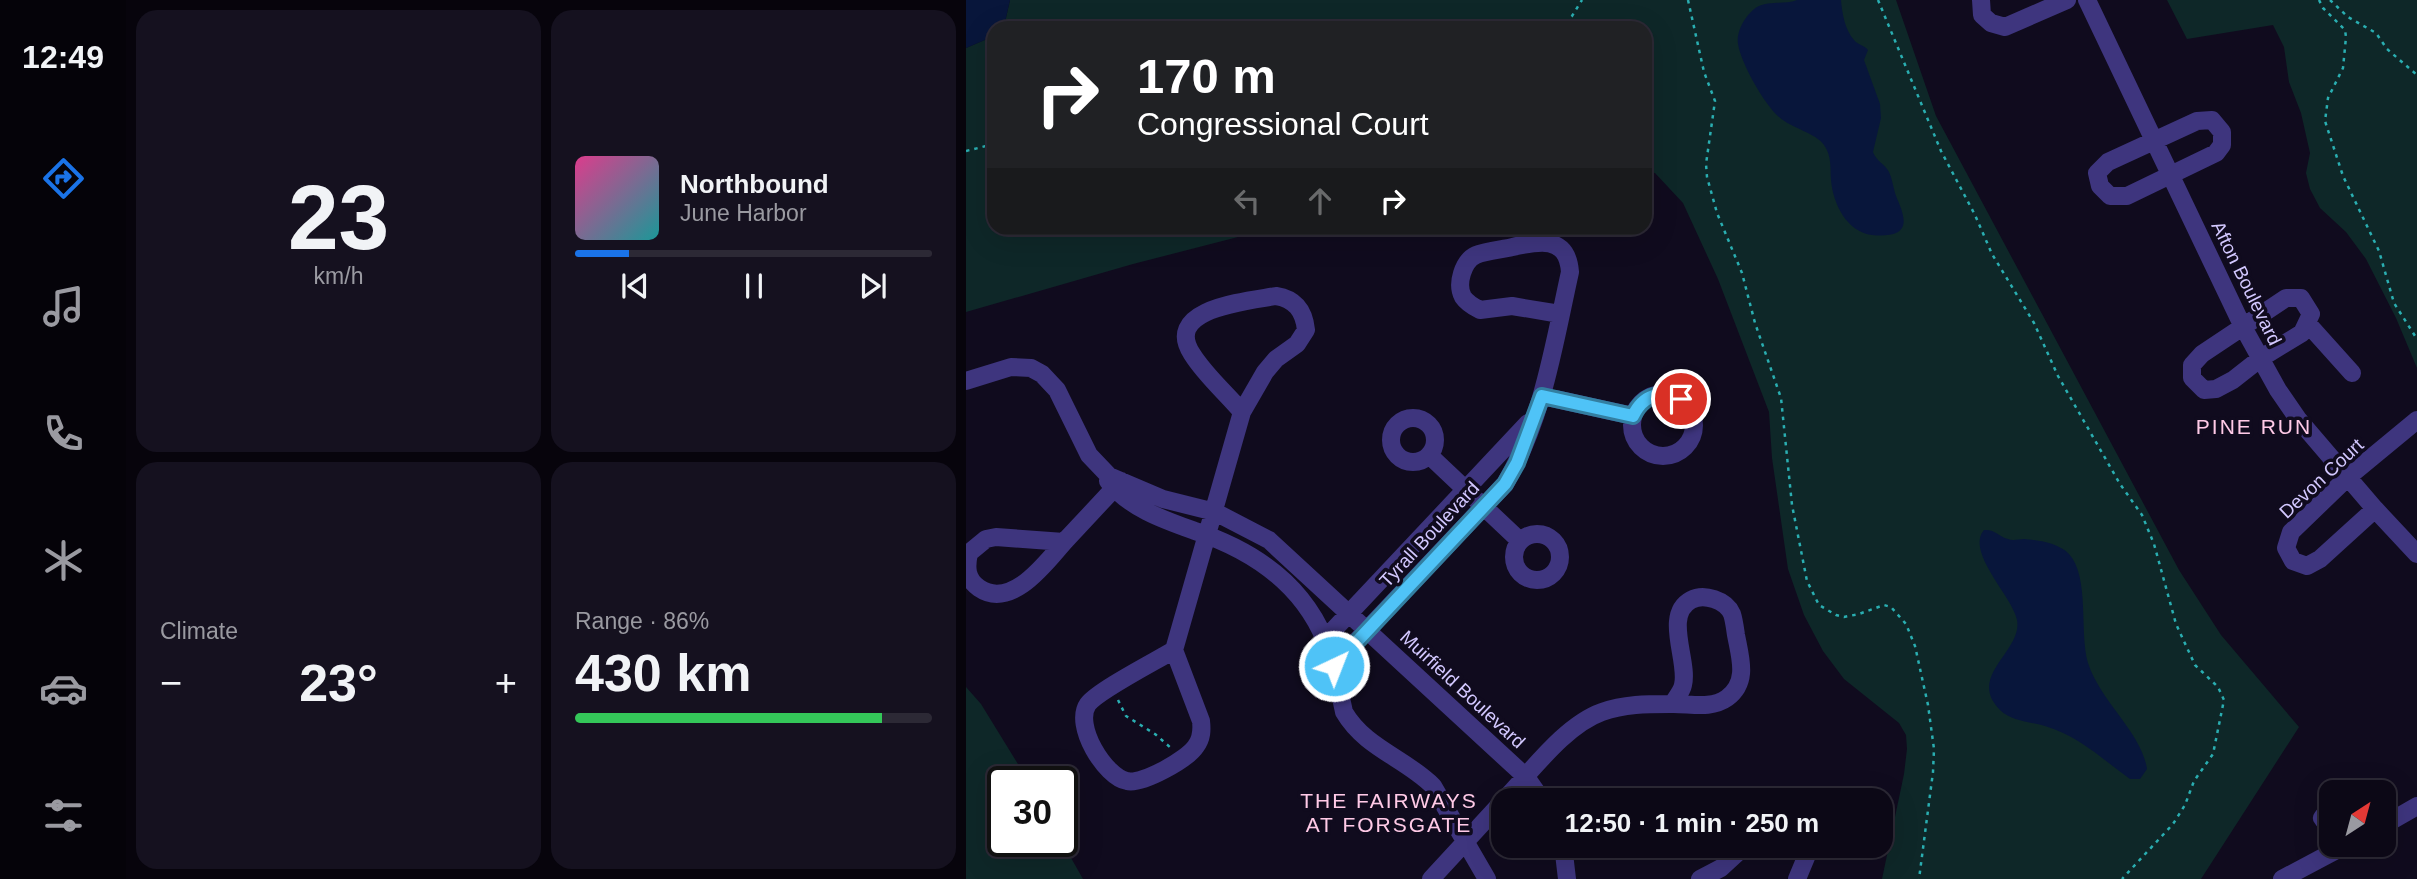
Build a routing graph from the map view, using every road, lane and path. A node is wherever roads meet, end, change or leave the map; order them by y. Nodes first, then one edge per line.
1 (1582, 0) edge
2 (1688, 0) edge
3 (1878, 0) edge
4 (1981, 0) edge
5 (2067, 0) edge
6 (2087, 0) edge
7 (2319, 0) edge
8 (2330, 0) edge
9 (1567, 21) edge
10 (2417, 75) edge
11 (2155, 141) junction
12 (987, 146) edge
13 (966, 151) edge
14 (2171, 174) junction
15 (1560, 314) junction
16 (2308, 324) junction
17 (2242, 325) junction
18 (2417, 340) edge
19 (2261, 358) junction
20 (2352, 373) dead end
21 (966, 381) edge
22 (1542, 396) junction
23 (1242, 412) junction
24 (1633, 416) dead end
25 (1533, 417) junction
26 (2417, 420) edge
27 (1429, 455) dead end
28 (2348, 477) junction
29 (1117, 485) junction
30 (1475, 500) junction
31 (2375, 509) junction
32 (1215, 512) junction
33 (1208, 535) junction
34 (1520, 541) dead end
35 (1063, 542) junction
36 (2417, 554) edge
37 (1350, 612) junction
38 (1367, 630) junction
39 (1325, 639) junction
40 (1174, 650) junction
41 (1334, 666) junction
42 (1110, 689) junction
43 (1673, 704) junction
44 (1184, 757) junction
45 (1526, 777) junction
46 (1515, 788) edge
47 (1534, 788) edge
48 (2417, 806) edge
49 (1491, 814) edge
50 (2396, 818) edge
51 (1466, 840) junction
52 (1565, 858) edge
53 (1732, 858) edge
54 (1806, 858) edge
55 (2321, 858) edge
56 (1431, 879) edge
57 (1487, 879) edge
58 (1567, 879) edge
59 (1700, 879) edge
60 (1797, 879) edge
61 (1919, 879) edge
62 (2122, 879) edge
63 (2282, 879) edge

1 - 9 path
2 - 61 path
3 - 62 path
4 - 5 street
6 - 11 street, Afton Boulevard
7 - 18 path
8 - 10 path
11 - 14 street, Afton Boulevard
11 - 14 street
11 - 14 street
12 - 13 path
14 - 17 street, Afton Boulevard
15 - 15 street, Tyrall Boulevard
15 - 22 street, Tyrall Boulevard
16 - 17 street
16 - 19 street
16 - 20 street
17 - 19 street, Afton Boulevard
17 - 19 street
19 - 28 street, Afton Boulevard
21 - 29 street, Muirfield Boulevard
22 - 24 street
22 - 25 street, Tyrall Boulevard
23 - 23 street
23 - 32 street
25 - 30 street, Tyrall Boulevard
25 - 30 street, Tyrall Boulevard
26 - 28 street, Devon Court
27 - 30 street
28 - 31 street, Afton Boulevard
28 - 31 street, Devon Court
29 - 32 street, Muirfield Boulevard
29 - 33 street, Muirfield Boulevard
29 - 35 street
30 - 34 street
30 - 37 street, Tyrall Boulevard
30 - 38 street, Tyrall Boulevard
31 - 36 street, Afton Boulevard
32 - 33 street
32 - 37 street, Muirfield Boulevard
33 - 39 street, Muirfield Boulevard
33 - 40 street
35 - 35 street
37 - 38 street, Muirfield Boulevard
37 - 39 street, Tyrall Boulevard
38 - 41 street, Tyrall Boulevard
38 - 45 street, Muirfield Boulevard
39 - 41 street, Muirfield Boulevard
40 - 42 street
40 - 44 street
41 - 51 street, Muirfield Boulevard
42 - 44 path
42 - 44 street
43 - 43 street
43 - 45 street
45 - 46 street
45 - 47 street, Muirfield Boulevard
48 - 50 street
49 - 51 street
51 - 56 street
51 - 57 street, Muirfield Boulevard
52 - 58 street
53 - 59 street
54 - 60 street
55 - 63 street

